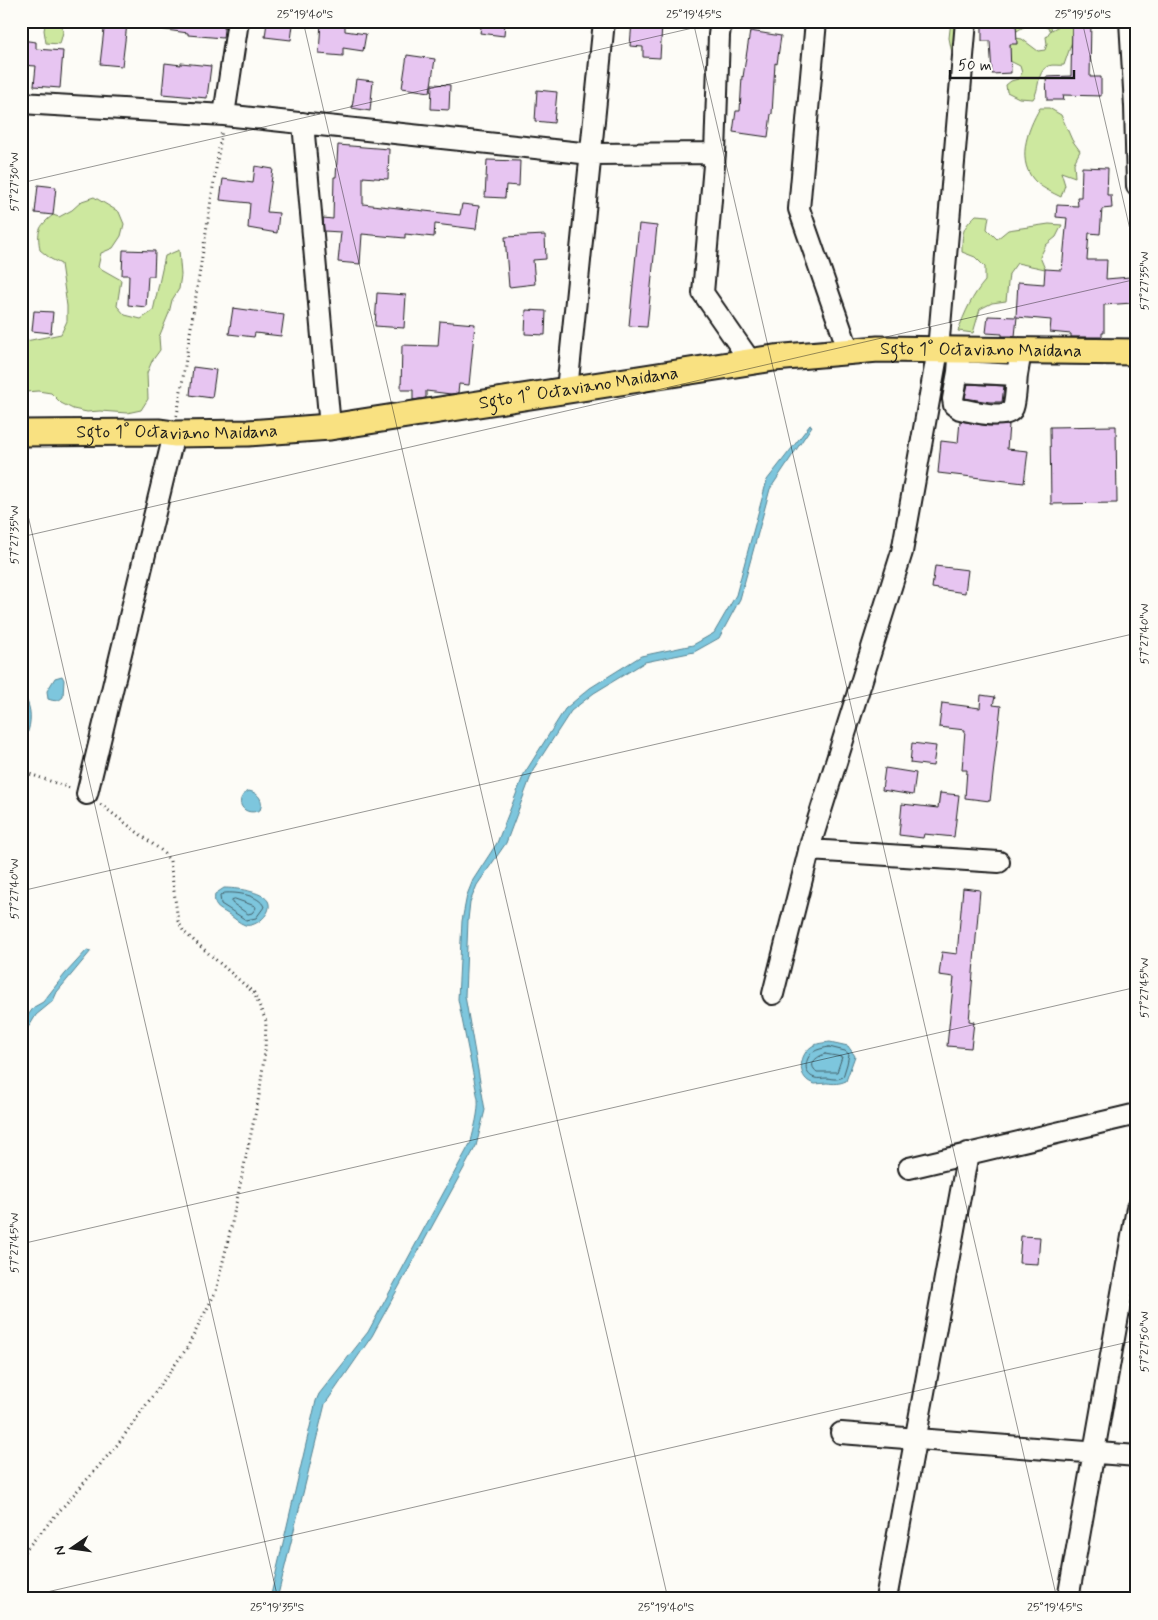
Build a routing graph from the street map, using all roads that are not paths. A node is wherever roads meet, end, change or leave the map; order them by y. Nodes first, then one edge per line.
1 (238, 21) edge
2 (604, 21) edge
3 (816, 21) edge
4 (966, 21) edge
5 (1130, 21) edge
6 (716, 26) edge
7 (21, 103) edge
8 (224, 115) junction
9 (303, 123) junction
10 (715, 153) junction
11 (591, 154) junction
12 (1137, 186) edge
13 (1022, 351) junction
14 (849, 352) junction
15 (1137, 352) edge
16 (952, 357) junction
17 (751, 362) junction
18 (1017, 375) junction
19 (567, 390) junction
20 (330, 427) junction
21 (21, 433) edge
22 (174, 434) junction
23 (88, 794) road end
24 (809, 850) junction
25 (999, 862) dead end
26 (773, 994) dead end
27 (1137, 1114) edge
28 (968, 1153) junction
29 (909, 1168) dead end
30 (1137, 1208) edge
31 (841, 1433) dead end
32 (915, 1439) junction
33 (1094, 1452) junction
34 (1137, 1456) edge
35 (886, 1599) edge
36 (1068, 1599) edge

1 - 8 street
2 - 11 street
3 - 14 street
4 - 16 street
5 - 12 street
6 - 10 street
7 - 8 street
8 - 9 street
9 - 11 street
9 - 20 street
10 - 11 street
10 - 17 street
11 - 19 street
13 - 15 main road, Sgto 1° Octaviano Maidana
13 - 16 main road, Sgto 1° Octaviano Maidana
13 - 18 street
14 - 16 main road, Sgto 1° Octaviano Maidana
14 - 17 main road, Sgto 1° Octaviano Maidana
16 - 18 street
16 - 18 street
16 - 24 street
17 - 19 main road, Sgto 1° Octaviano Maidana
19 - 20 main road, Sgto 1° Octaviano Maidana
20 - 22 main road, Sgto 1° Octaviano Maidana
21 - 22 main road, Sgto 1° Octaviano Maidana
22 - 23 street
24 - 25 street
24 - 26 street
27 - 28 street
28 - 29 street
28 - 32 street
30 - 33 street
31 - 32 street
32 - 33 street
32 - 35 street
33 - 34 street
33 - 36 street

